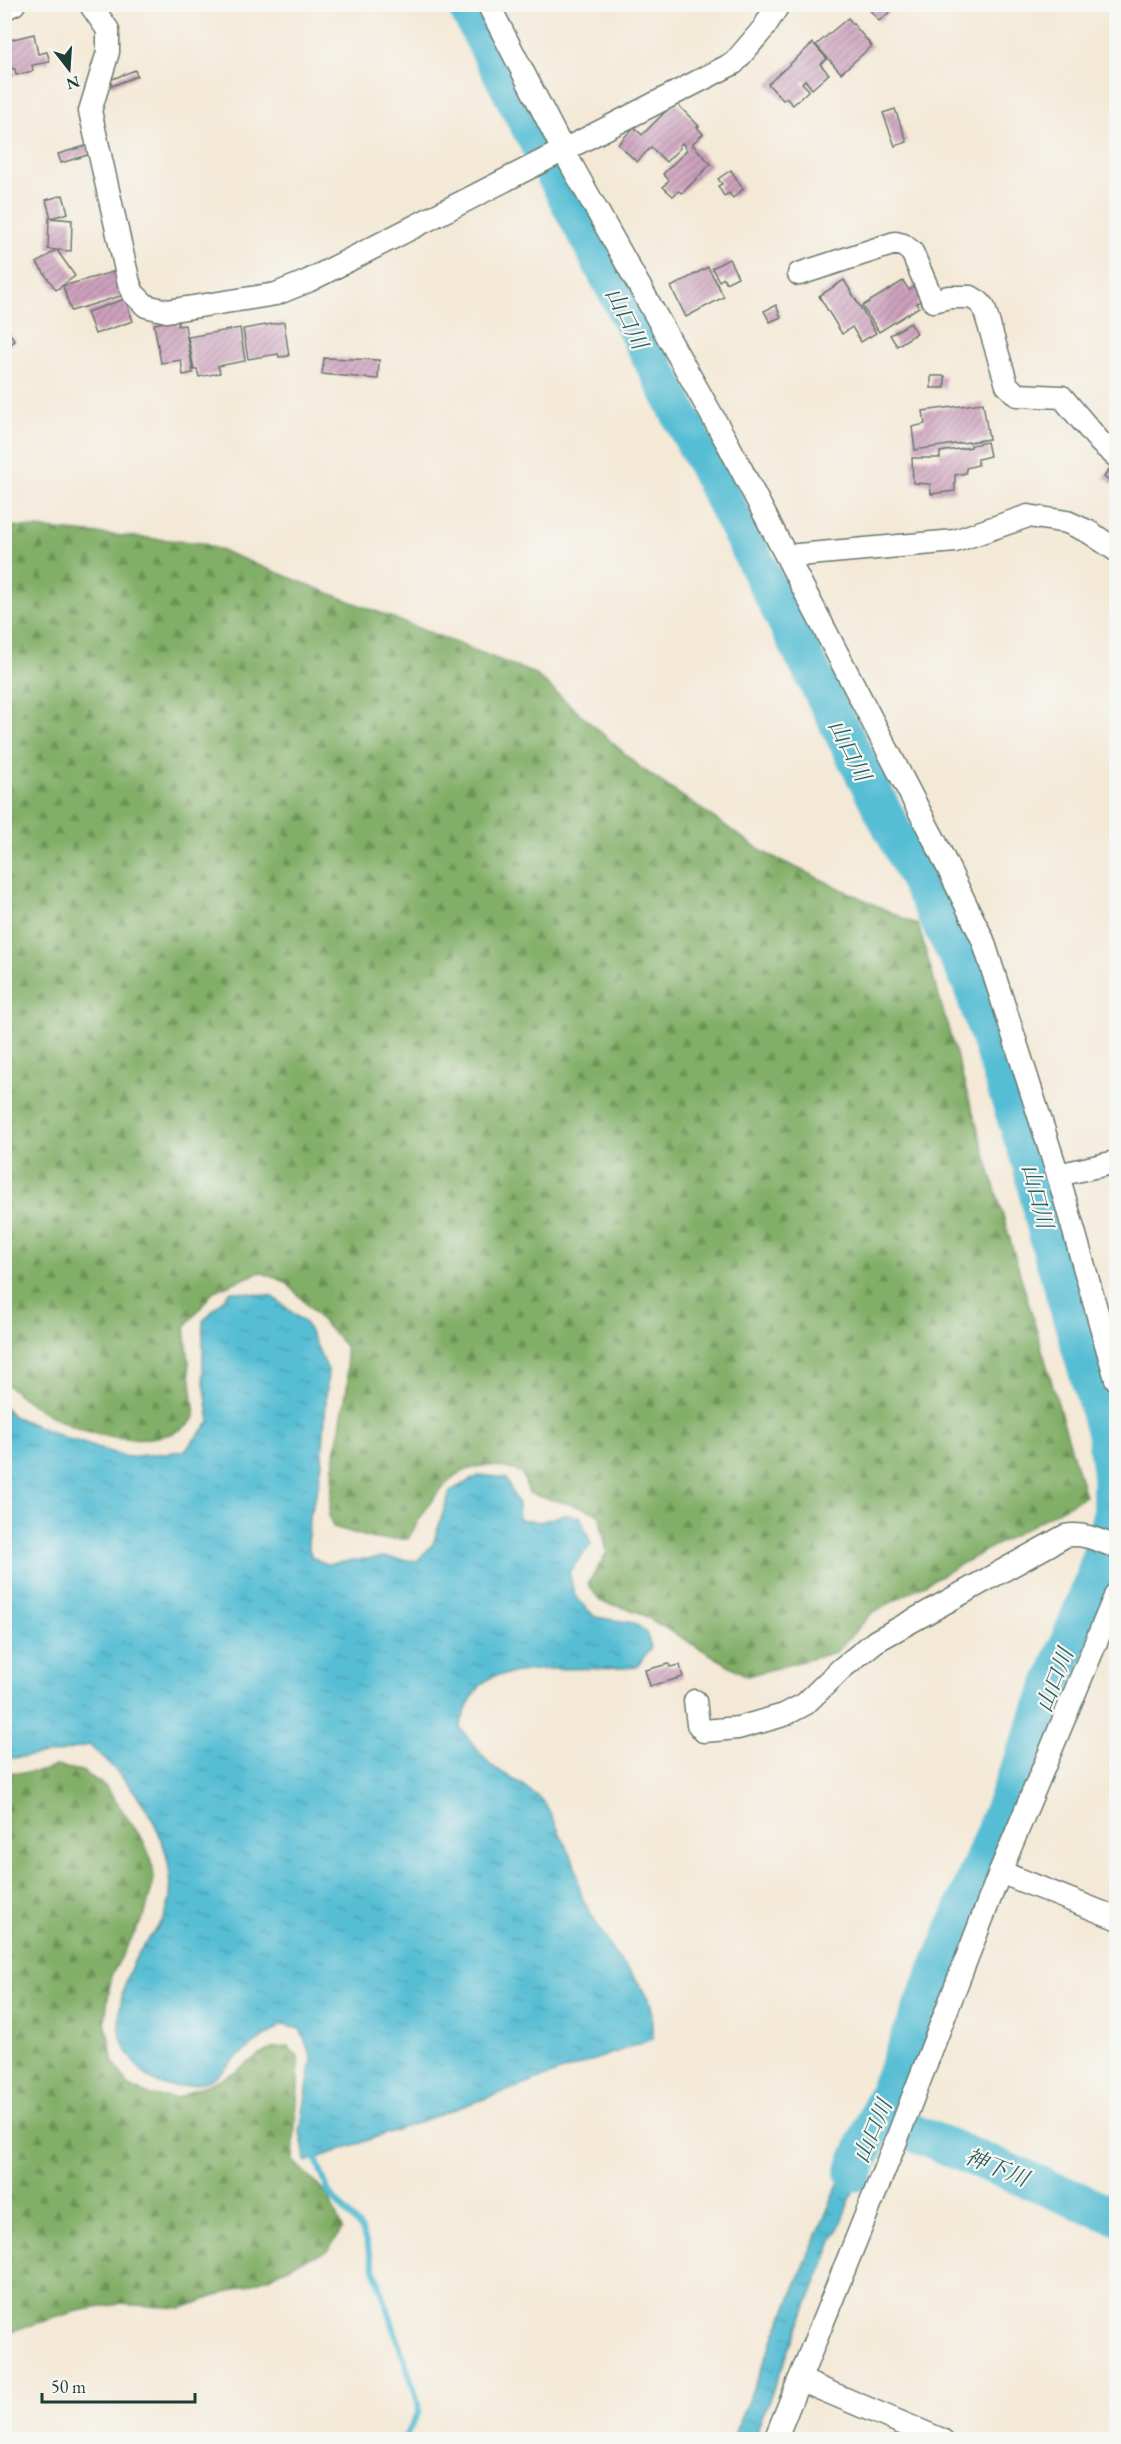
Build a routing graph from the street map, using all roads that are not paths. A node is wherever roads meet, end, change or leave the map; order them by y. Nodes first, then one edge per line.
1 (14, 4) edge
2 (90, 4) edge
3 (488, 4) edge
4 (779, 4) edge
5 (4, 9) edge
6 (560, 152) junction
7 (799, 274) dead end
8 (1116, 456) edge
9 (1116, 550) edge
10 (787, 556) junction
11 (1116, 1162) edge
12 (1058, 1175) junction
13 (1116, 1379) edge
14 (1116, 1547) edge
15 (1116, 1594) edge
16 (694, 1701) dead end
17 (1000, 1872) junction
18 (1116, 1918) edge
19 (800, 2380) junction
20 (775, 2439) edge
21 (942, 2439) edge

1 - 5 street
2 - 6 street
3 - 6 street
4 - 6 street
6 - 10 street
7 - 8 street
9 - 10 street
10 - 12 street
11 - 12 street
12 - 13 street
14 - 16 street
15 - 17 street
17 - 18 street
17 - 19 street
19 - 20 street
19 - 21 street

